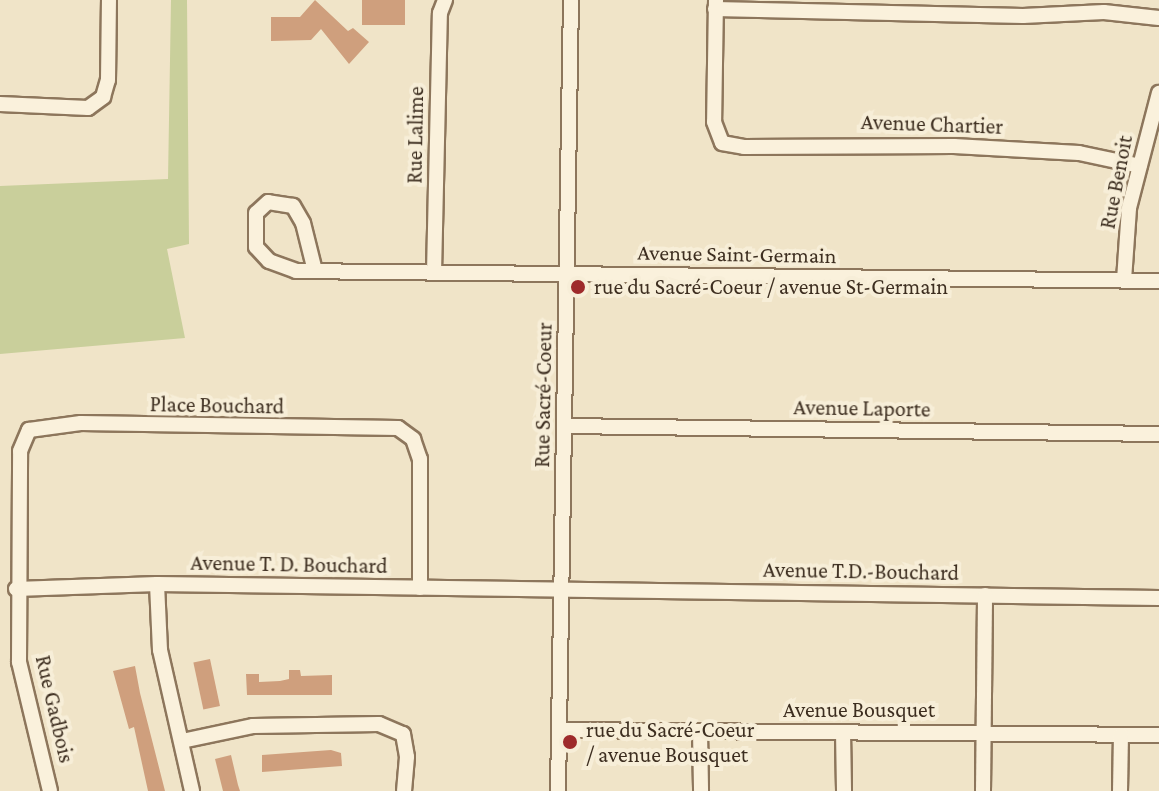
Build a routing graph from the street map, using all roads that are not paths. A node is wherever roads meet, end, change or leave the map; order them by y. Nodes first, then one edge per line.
1 (109, 0) edge
2 (445, 0) edge
3 (571, 0) edge
4 (716, 5) edge
5 (1159, 18) edge
6 (1159, 93) edge
7 (0, 104) edge
8 (1140, 166) junction
9 (315, 271) junction
10 (434, 273) junction
11 (567, 275) junction
12 (1124, 280) junction
13 (1159, 281) edge
14 (564, 426) junction
15 (1159, 434) edge
16 (157, 584) junction
17 (420, 588) junction
18 (562, 588) junction
19 (16, 589) junction
20 (985, 595) junction
21 (1159, 598) edge
22 (559, 730) junction
23 (700, 731) junction
24 (843, 732) junction
25 (984, 733) junction
26 (1121, 735) junction
27 (1159, 735) edge
28 (182, 741) junction
29 (50, 791) edge
30 (192, 791) edge
31 (404, 791) edge
32 (558, 791) edge
33 (701, 791) edge
34 (844, 791) edge
35 (983, 791) edge
36 (1120, 791) edge

1 - 7 street
2 - 10 street, Rue Lalime
3 - 11 street, Rue Sacré-Coeur
4 - 5 street
4 - 8 street, Avenue Chartier
6 - 8 street, Rue Benoit
8 - 12 street, Rue Benoit
9 - 9 street, Avenue Saint-Germain
9 - 10 street, Avenue Saint-Germain
10 - 11 street, Avenue Saint-Germain
11 - 12 street, Avenue Saint-Germain
11 - 14 street, Rue Sacré-Coeur
12 - 13 street, Avenue Saint-Germain
14 - 15 street, Avenue Laporte
14 - 18 street, Rue Sacré-Coeur
16 - 17 street, Avenue T. D. Bouchard
16 - 19 street, Avenue T. D. Bouchard
16 - 28 street
17 - 18 street, Avenue T. D. Bouchard
17 - 19 street, Place Bouchard
18 - 20 street, Avenue T.D.-Bouchard
18 - 22 street, Rue Sacré-Coeur
19 - 29 street, Rue Gadbois
20 - 21 street, Avenue T.D.-Bouchard
20 - 25 street
22 - 23 street, Avenue Bousquet
22 - 32 street, Rue Sacré-Coeur
23 - 24 street, Avenue Bousquet
23 - 33 street
24 - 25 street, Avenue Bousquet
24 - 34 street
25 - 26 street, Avenue Bousquet
25 - 35 street
26 - 27 street, Avenue Bousquet
26 - 36 street
28 - 30 street
28 - 31 street

